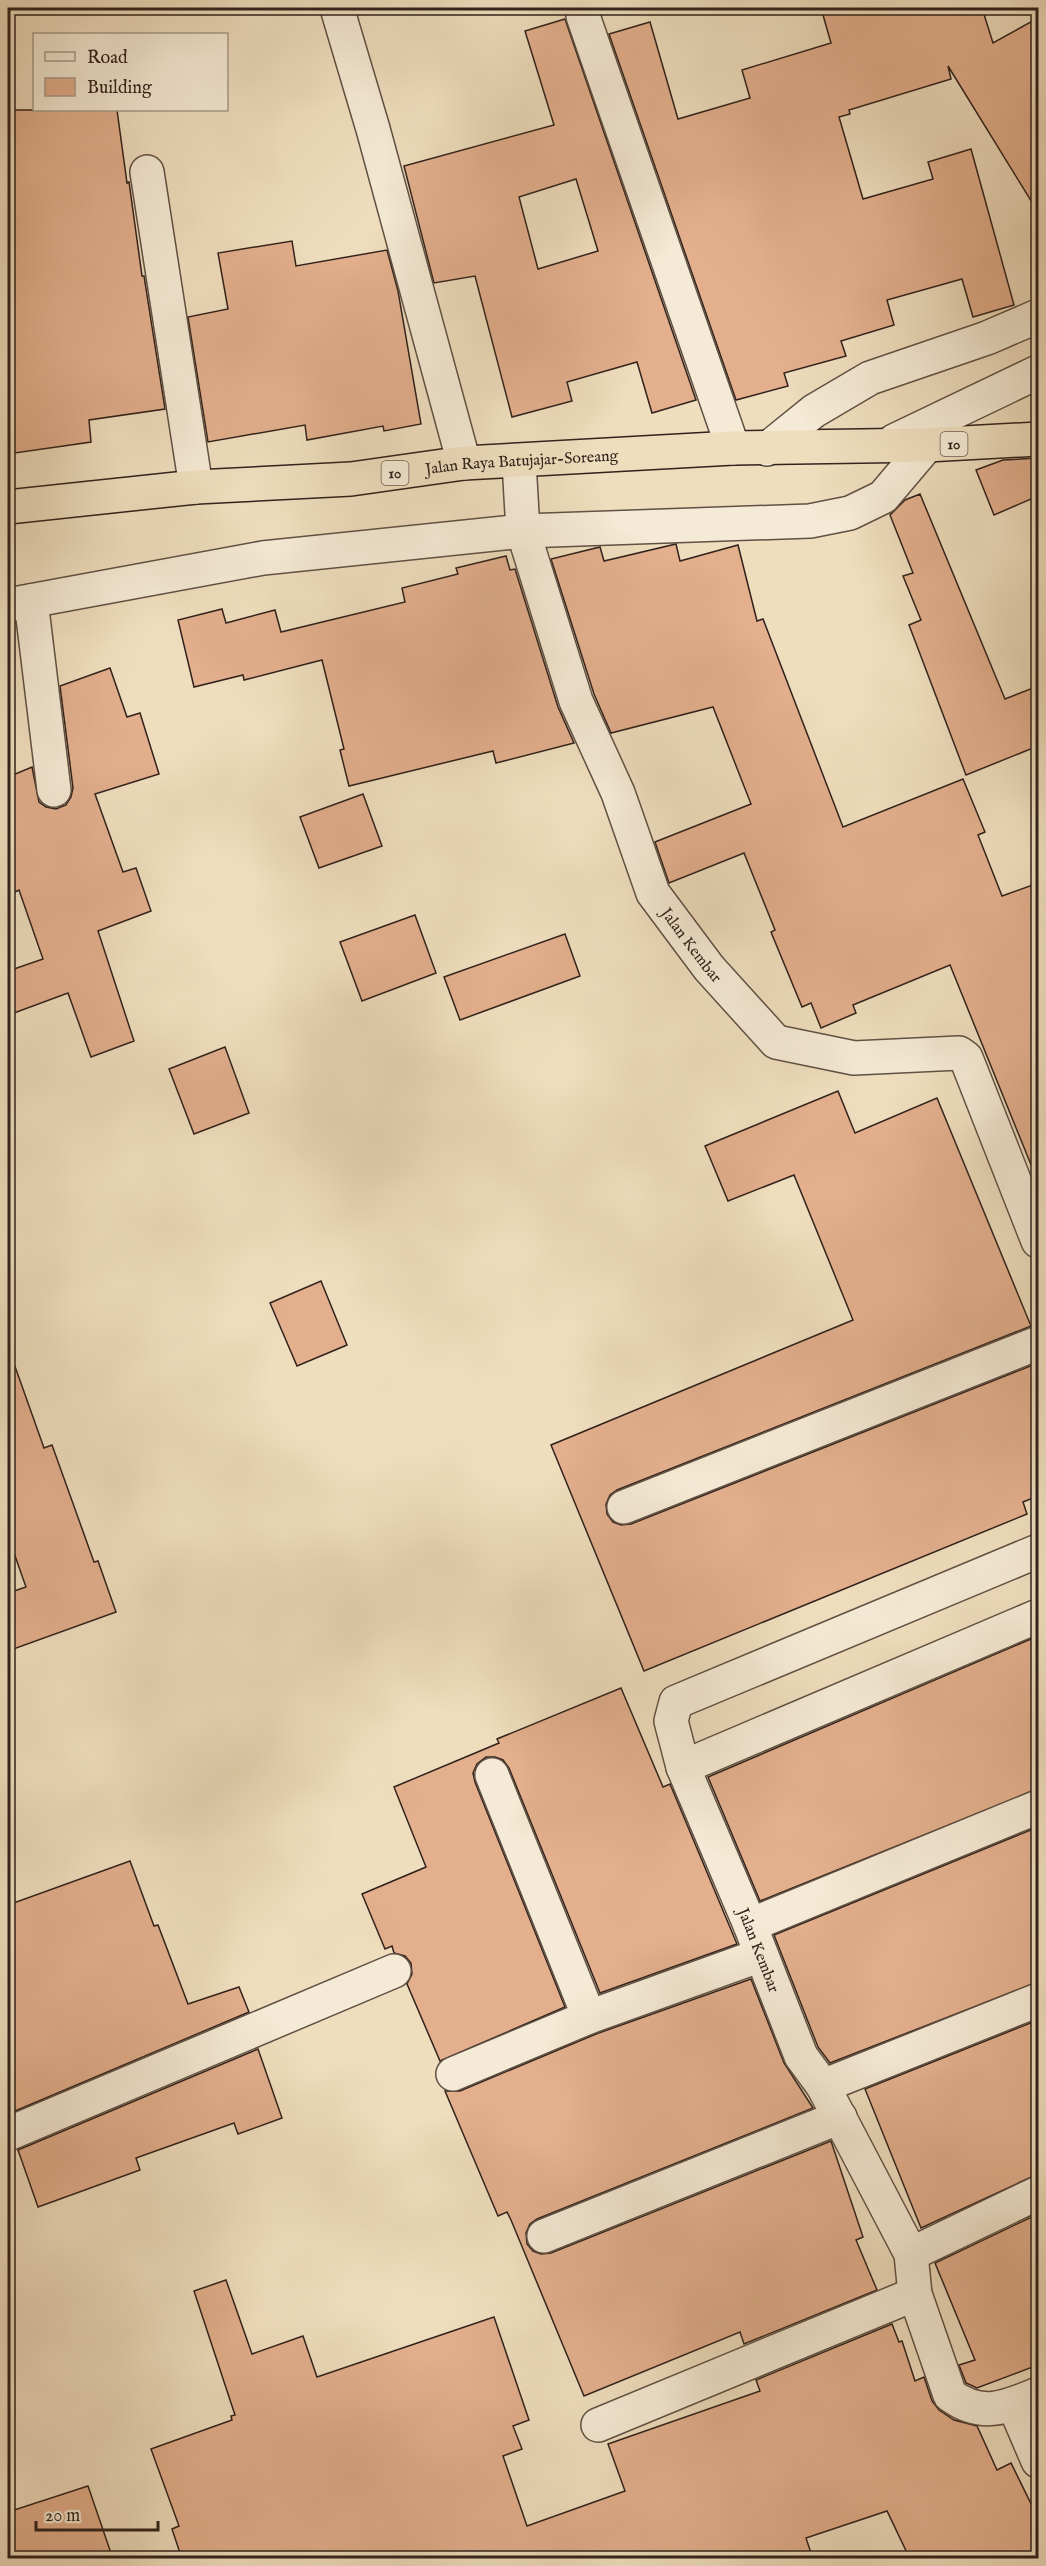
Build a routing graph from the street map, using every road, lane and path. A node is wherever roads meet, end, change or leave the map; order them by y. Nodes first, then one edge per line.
1 (337, 8) edge
2 (584, 16) dead end
3 (147, 172) dead end
4 (1038, 316) edge
5 (1038, 372) edge
6 (1038, 439) edge
7 (927, 445) junction
8 (875, 446) junction
9 (733, 448) junction
10 (775, 449) junction
11 (464, 463) junction
12 (520, 472) junction
13 (196, 487) junction
14 (8, 507) edge
15 (523, 526) junction
16 (19, 603) edge
17 (54, 790) dead end
18 (1038, 1241) edge
19 (1038, 1343) edge
20 (624, 1507) dead end
21 (1038, 1551) edge
22 (1038, 1616) edge
23 (683, 1767) junction
24 (492, 1775) dead end
25 (1038, 1807) edge
26 (750, 1925) junction
27 (761, 1955) junction
28 (394, 1971) dead end
29 (1038, 2000) edge
30 (589, 2017) junction
31 (453, 2074) dead end
32 (823, 2086) junction
33 (840, 2117) junction
34 (8, 2134) edge
35 (1038, 2193) edge
36 (544, 2236) dead end
37 (910, 2254) junction
38 (915, 2294) junction
39 (1026, 2400) edge
40 (598, 2425) dead end
41 (1038, 2462) edge

1 - 11 street
2 - 9 street
3 - 13 street
4 - 10 street
5 - 8 street
6 - 7 highway, Jalan Raya Batujajar-Soreang / 10
7 - 8 highway, Jalan Raya Batujajar-Soreang / 10
7 - 15 street
8 - 10 highway, Jalan Raya Batujajar-Soreang / 10
9 - 10 highway, Jalan Raya Batujajar-Soreang / 10
9 - 12 highway, Jalan Raya Batujajar-Soreang / 10
11 - 12 highway, Jalan Raya Batujajar-Soreang / 10
11 - 13 highway, Jalan Raya Batujajar-Soreang / 10
12 - 15 street, Jalan Kembar
13 - 14 highway, Jalan Raya Batujajar-Soreang / 10
15 - 16 street
15 - 18 street, Jalan Kembar
16 - 17 street
19 - 20 street
21 - 23 street, Jalan Kembar
22 - 23 street
23 - 26 street, Jalan Kembar
24 - 30 street
25 - 26 street
26 - 27 street, Jalan Kembar
27 - 30 street
27 - 32 street, Jalan Kembar
28 - 34 street
29 - 32 street
30 - 31 street
32 - 33 street, Jalan Kembar
33 - 36 street
33 - 37 street, Jalan Kembar
35 - 37 street
37 - 38 street, Jalan Kembar
38 - 39 street, Jalan Kembar
38 - 40 street
39 - 41 street

